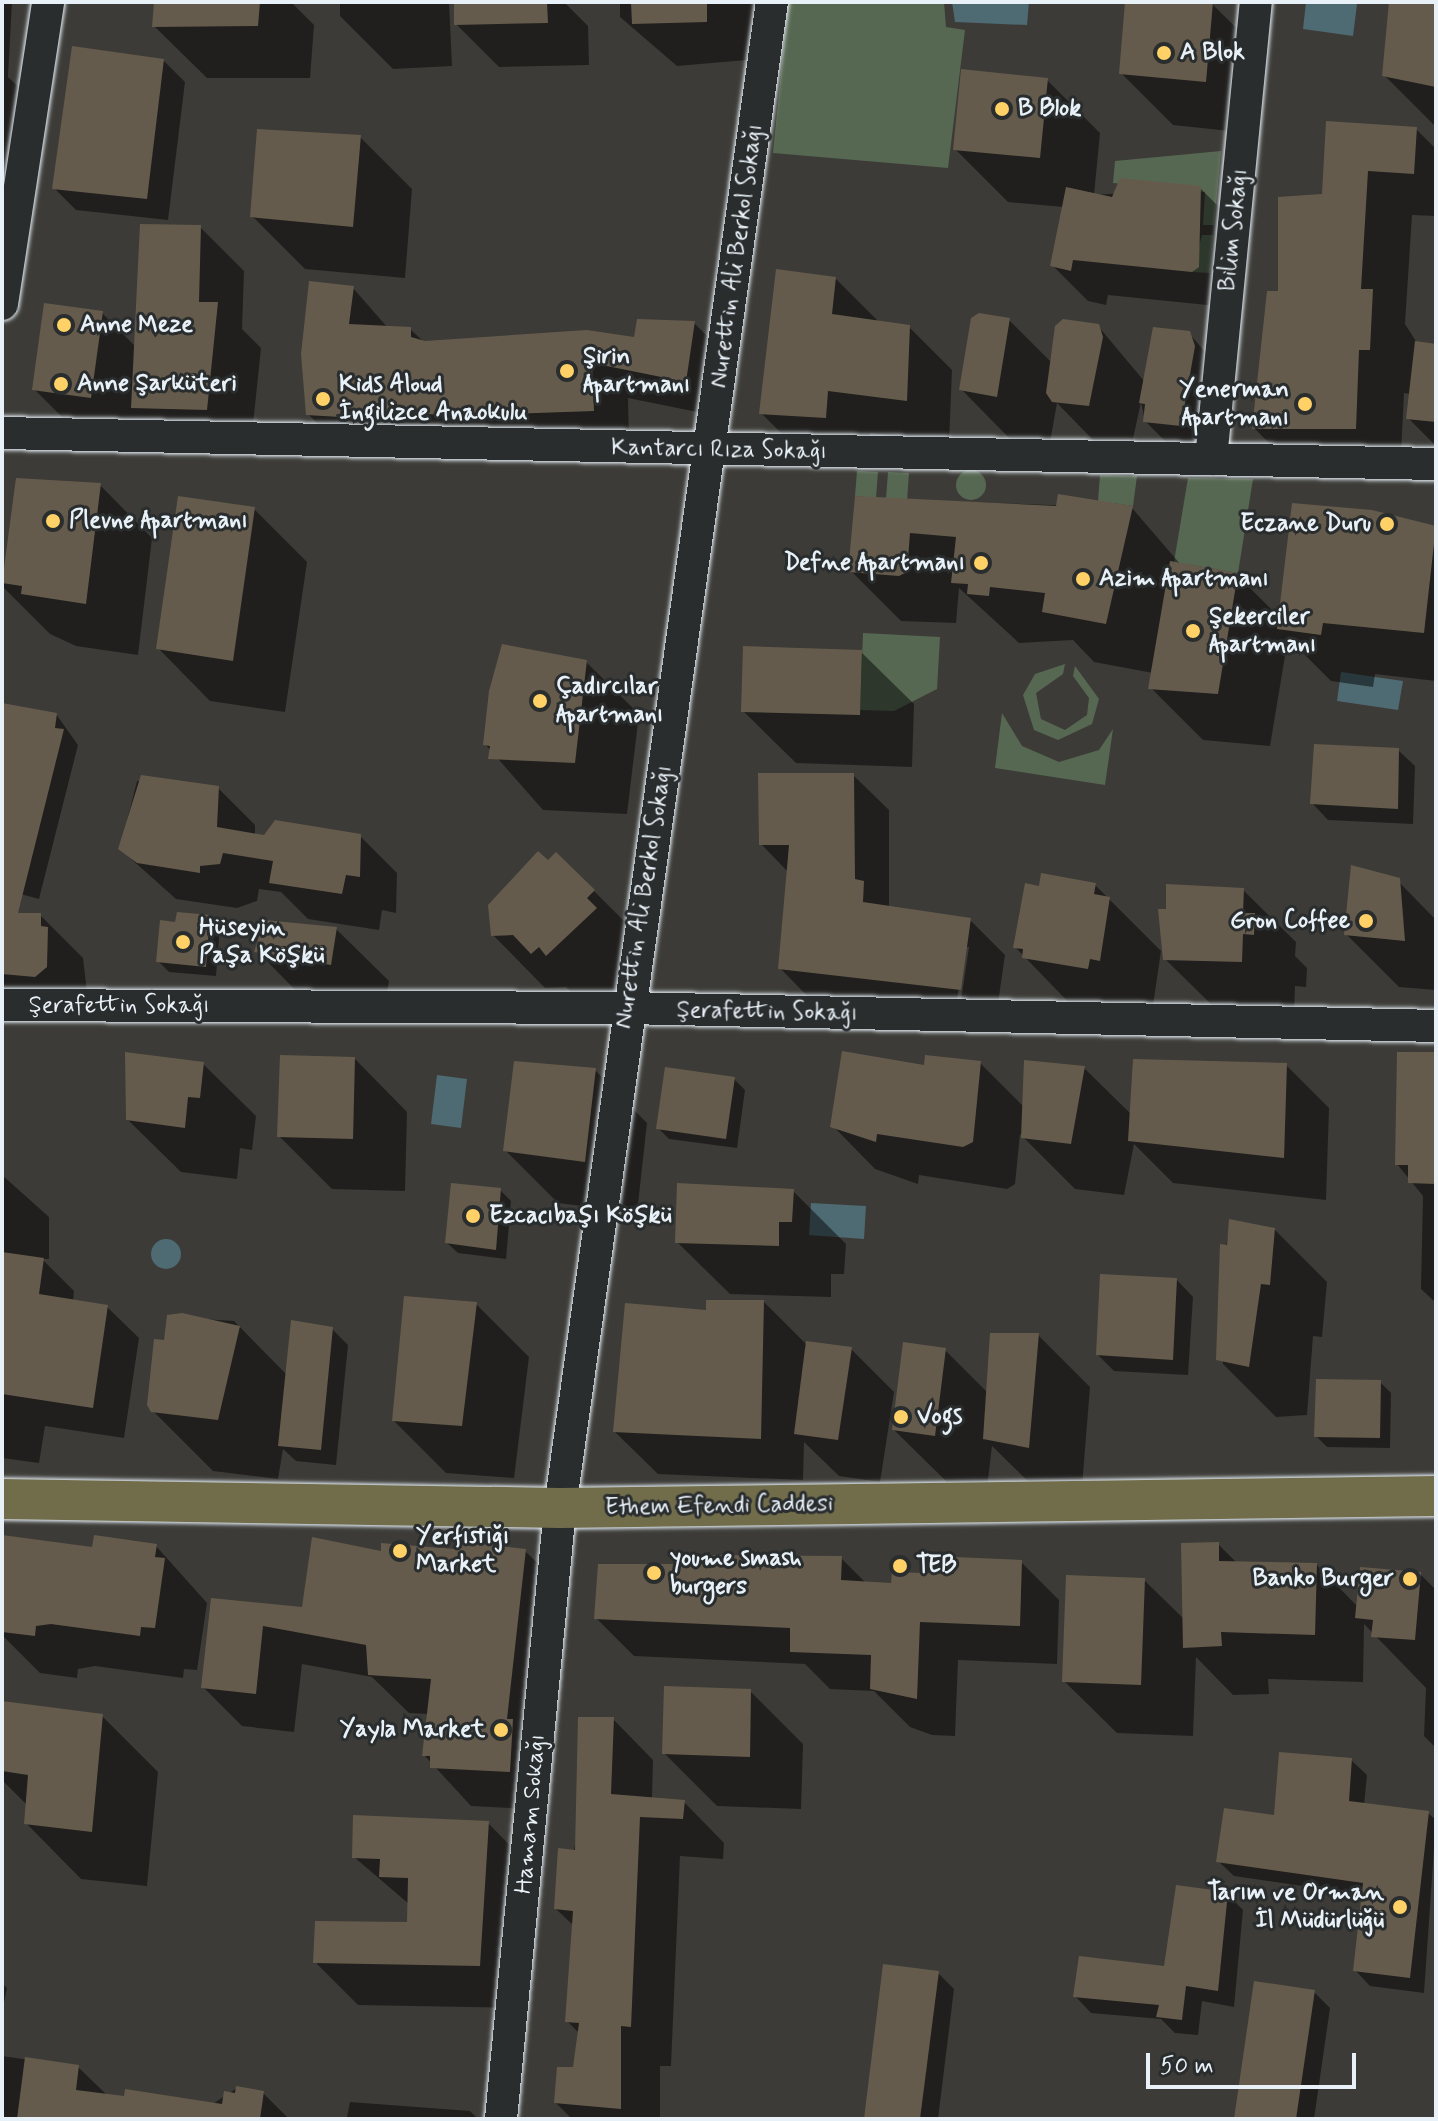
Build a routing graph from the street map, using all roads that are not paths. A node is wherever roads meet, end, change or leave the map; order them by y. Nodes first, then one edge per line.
1 (48, 2) edge
2 (772, 2) edge
3 (1256, 2) edge
4 (2, 304) edge
5 (2, 433) edge
6 (710, 448) junction
7 (1211, 459) junction
8 (1436, 464) edge
9 (2, 1005) edge
10 (627, 1008) junction
11 (1436, 1026) edge
12 (1436, 1496) edge
13 (2, 1499) edge
14 (560, 1508) junction
15 (501, 2119) edge

1 - 4 street
2 - 6 street, Nurettin Ali Berkol Sokağı
3 - 7 street, Bilim Sokağı
5 - 6 street, Kantarcı Rıza Sokağı
6 - 7 street, Kantarcı Rıza Sokağı
6 - 10 street, Nurettin Ali Berkol Sokağı
7 - 8 street, Kantarcı Rıza Sokağı
9 - 10 street, Şerafettin Sokağı
10 - 11 street, Şerafettin Sokağı
10 - 14 street, Nurettin Ali Berkol Sokağı
12 - 14 main road, Ethem Efendi Caddesi
13 - 14 main road, Ethem Efendi Caddesi
14 - 15 street, Hamam Sokağı

